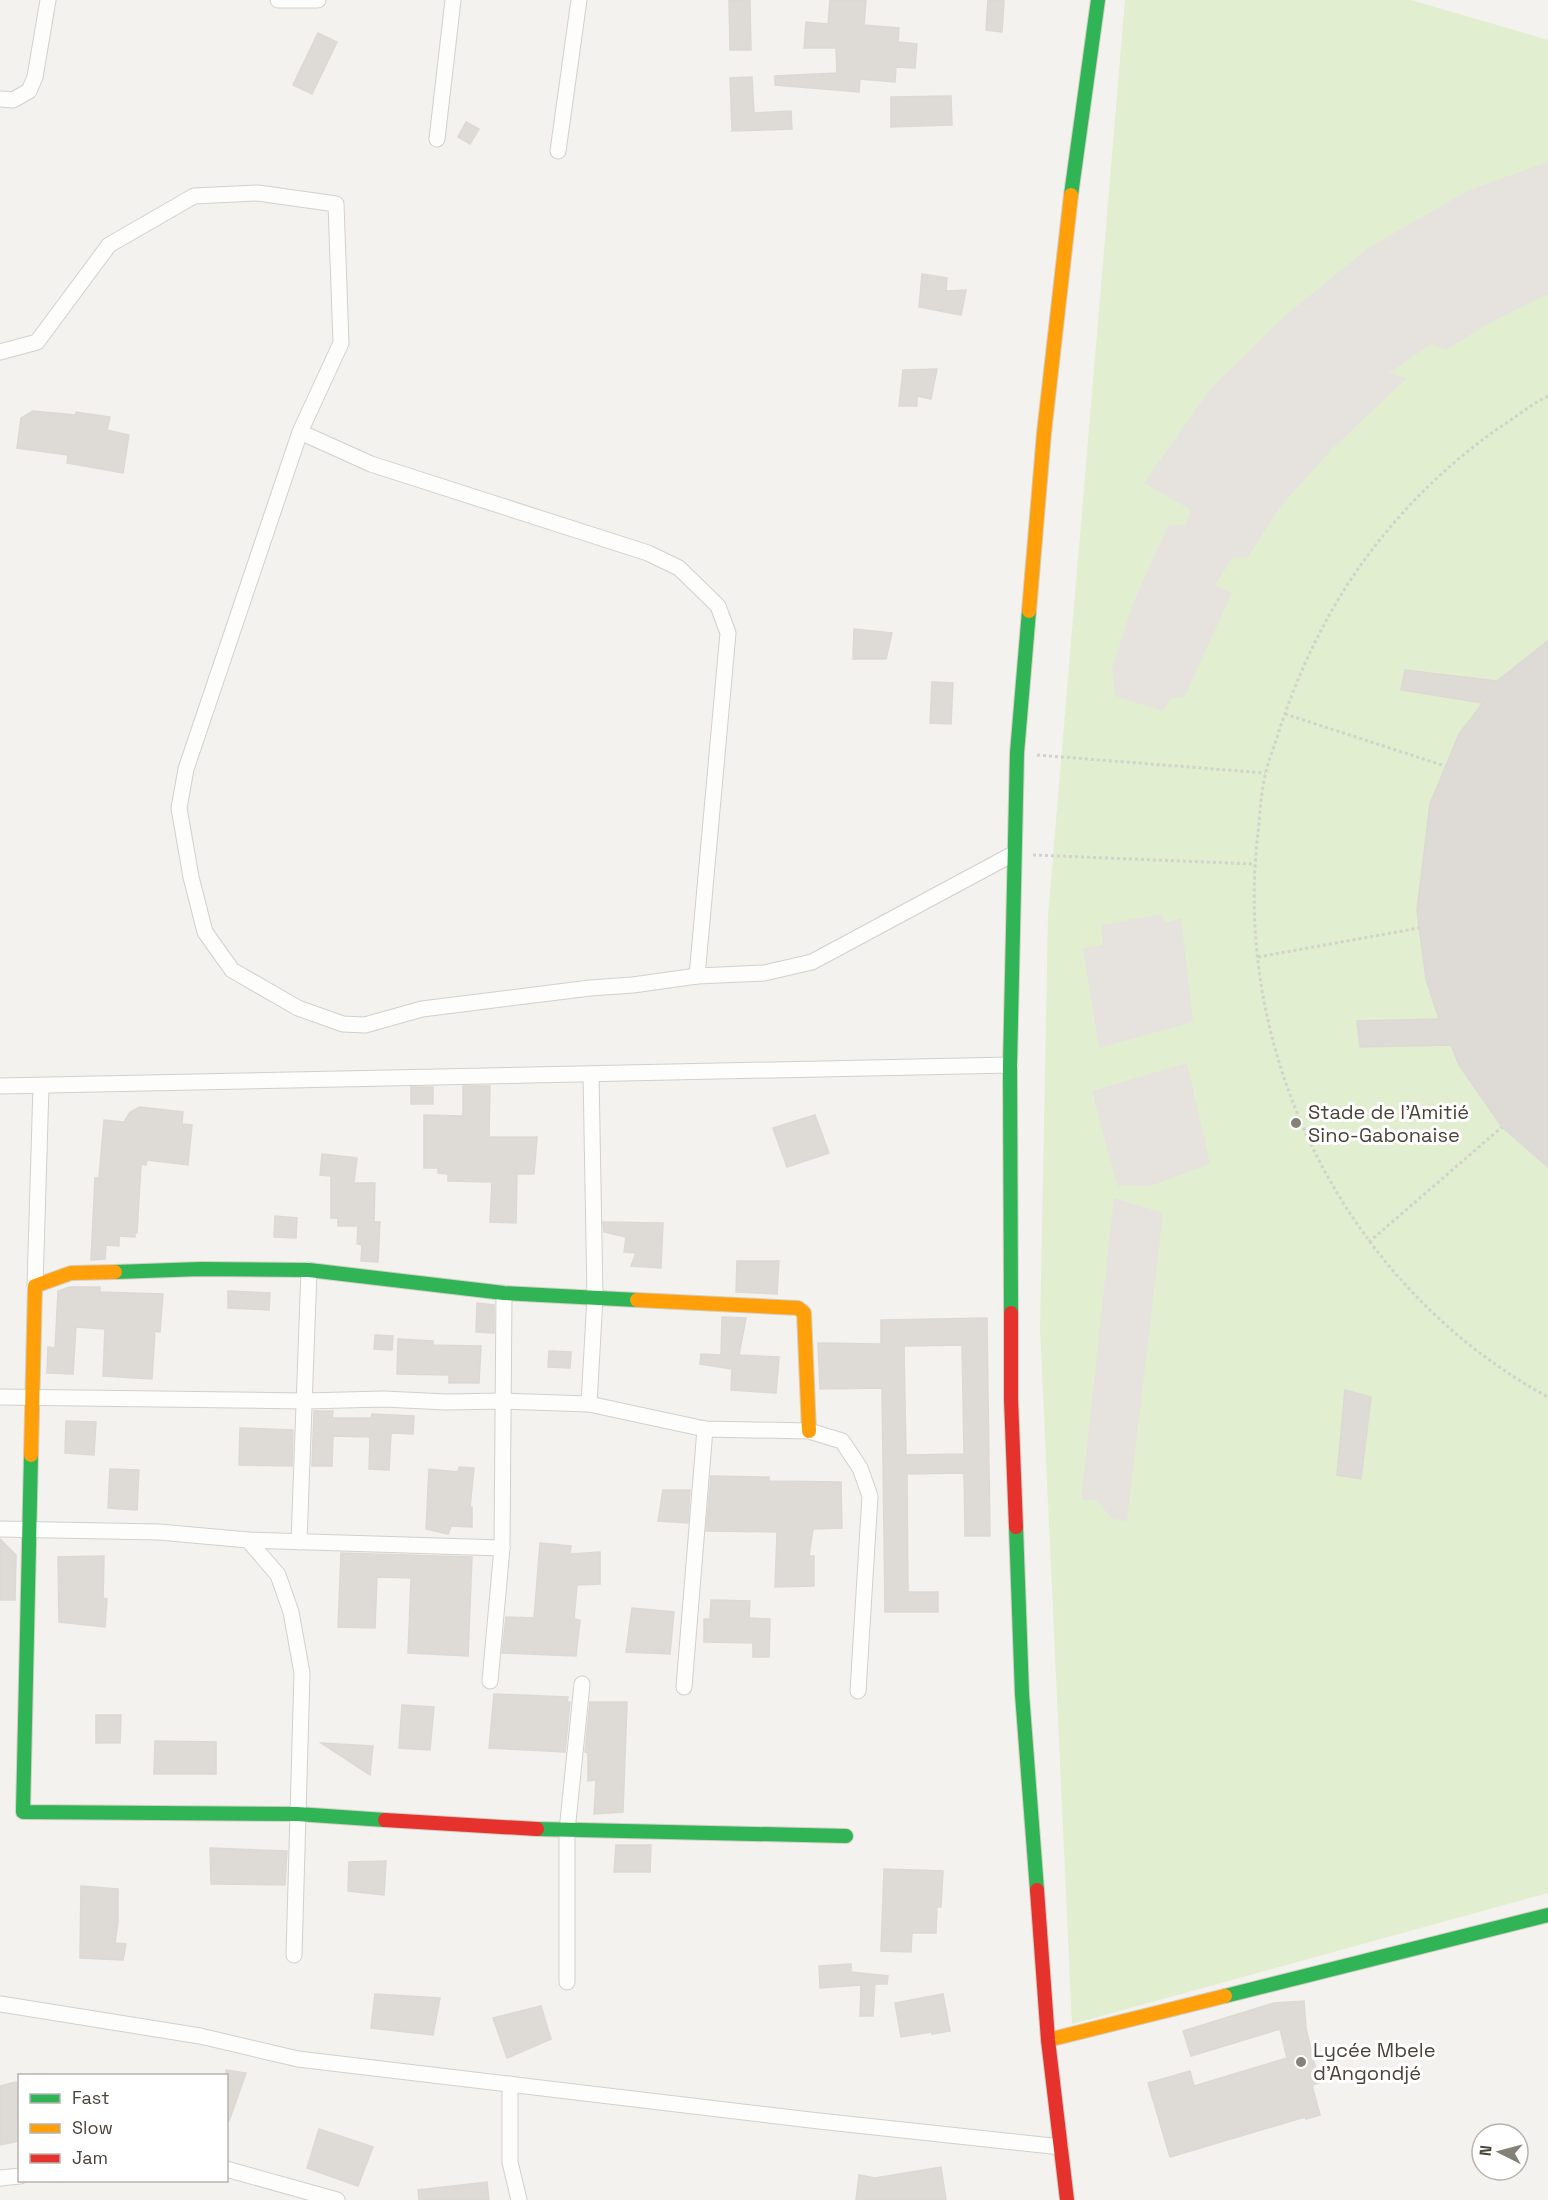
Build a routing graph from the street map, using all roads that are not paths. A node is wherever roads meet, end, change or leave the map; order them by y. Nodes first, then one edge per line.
1 (48, 0) edge
2 (278, 0) edge
3 (318, 0) edge
4 (453, 0) edge
5 (579, 0) edge
6 (1098, 0) edge
7 (297, 1) edge
8 (0, 99) edge
9 (437, 139) dead end
10 (558, 151) dead end
11 (0, 352) edge
12 (300, 432) junction
13 (1013, 854) junction
14 (697, 976) junction
15 (1010, 1065) junction
16 (591, 1074) junction
17 (0, 1086) edge
18 (41, 1086) junction
19 (309, 1270) junction
20 (34, 1286) junction
21 (504, 1293) junction
22 (595, 1297) junction
23 (0, 1397) edge
24 (31, 1399) junction
25 (305, 1401) junction
26 (502, 1401) junction
27 (589, 1404) junction
28 (705, 1429) junction
29 (809, 1431) junction
30 (0, 1529) edge
31 (29, 1530) junction
32 (248, 1540) junction
33 (299, 1542) junction
34 (502, 1548) junction
35 (490, 1681) dead end
36 (582, 1684) dead end
37 (684, 1687) dead end
38 (858, 1691) dead end
39 (297, 1814) junction
40 (567, 1831) junction
41 (846, 1836) dead end
42 (1548, 1915) edge
43 (294, 1955) dead end
44 (567, 1982) dead end
45 (0, 2004) edge
46 (1048, 2040) junction
47 (510, 2084) junction
48 (1061, 2147) junction
49 (228, 2170) edge
50 (18, 2176) edge
51 (0, 2178) edge
52 (337, 2200) edge
53 (519, 2200) edge
54 (1067, 2200) edge

1 - 8 street
2 - 7 street
3 - 7 street
4 - 9 street
5 - 10 street
6 - 13 street
11 - 12 street
12 - 14 street
12 - 14 street
13 - 14 street
13 - 15 street
15 - 16 street
15 - 46 street
16 - 18 street
16 - 22 street
17 - 18 street
18 - 20 street
19 - 20 street
19 - 21 street
19 - 25 street
20 - 24 street
21 - 22 street
21 - 26 street
22 - 27 street
22 - 29 street
23 - 24 street
24 - 25 street
24 - 31 street
25 - 26 street
25 - 33 street
26 - 27 street
26 - 34 street
27 - 28 street
28 - 29 street
28 - 37 street
29 - 38 street
30 - 31 street
31 - 32 street
31 - 39 street
32 - 33 street
32 - 39 street
33 - 34 street
34 - 35 street
36 - 40 street
39 - 40 street
39 - 43 street
40 - 41 street
40 - 44 street
42 - 46 street
45 - 47 street
46 - 48 street
47 - 48 street
47 - 53 street
48 - 54 street
49 - 52 street
50 - 51 street

